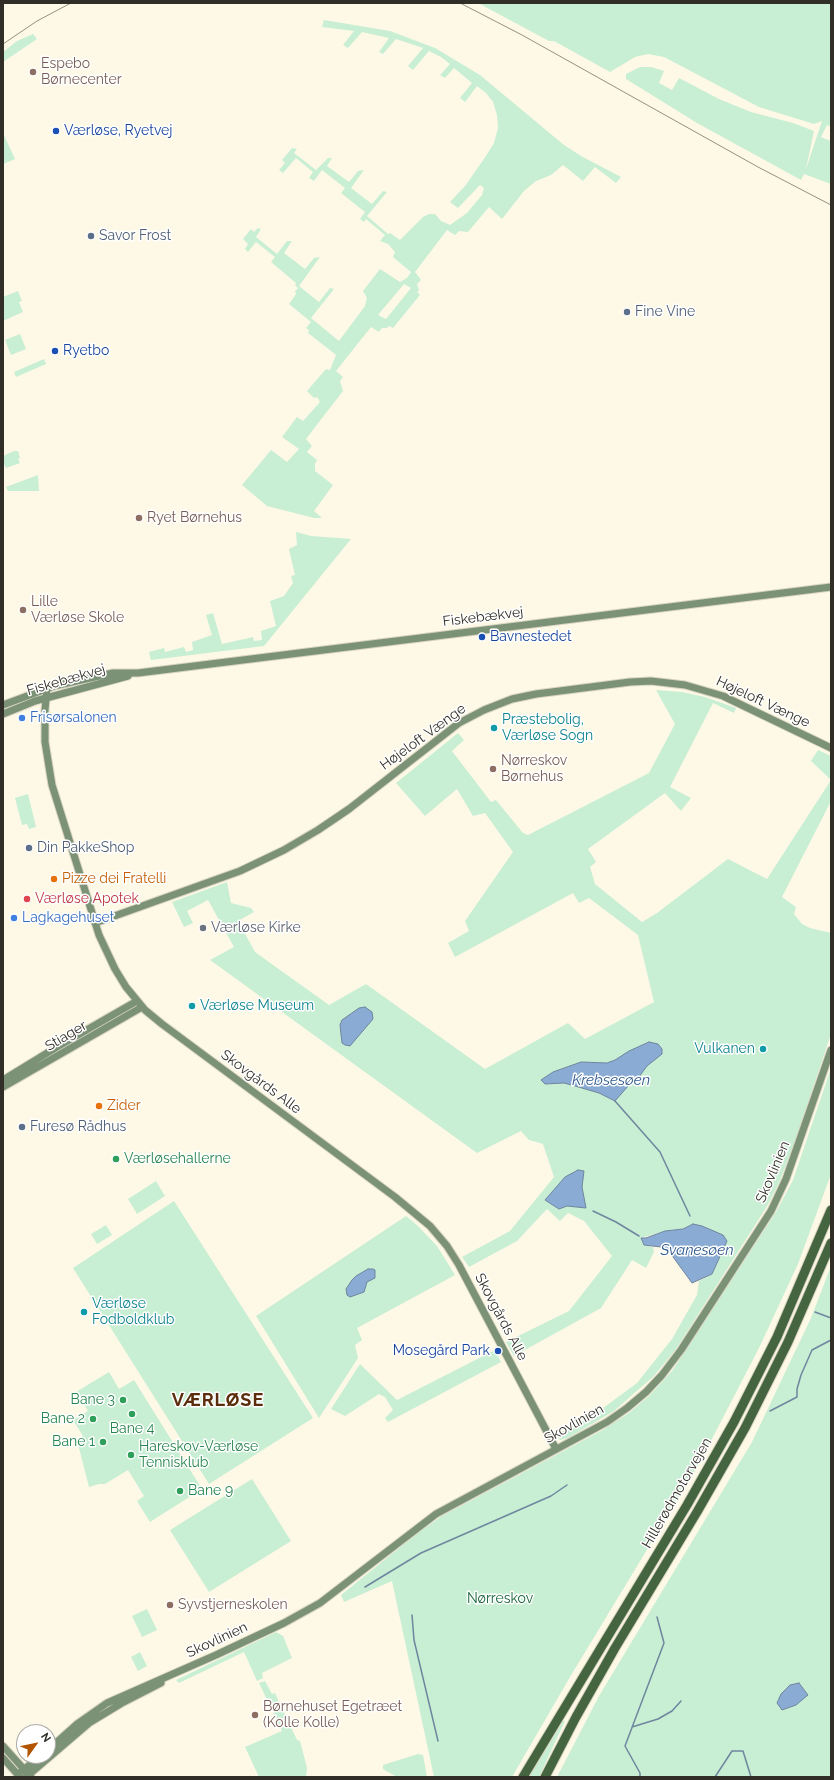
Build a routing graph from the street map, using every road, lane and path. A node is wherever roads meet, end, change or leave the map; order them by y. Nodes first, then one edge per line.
1 (831, 587) edge
2 (138, 673) junction
3 (47, 688) junction
4 (46, 698) junction
5 (3, 705) edge
6 (3, 714) edge
7 (831, 748) edge
8 (95, 923) junction
9 (140, 1004) junction
10 (831, 1050) edge
11 (3, 1080) edge
12 (3, 1088) edge
13 (831, 1210) edge
14 (831, 1243) edge
15 (556, 1450) junction
16 (177, 1674) junction
17 (56, 1743) edge
18 (3, 1746) edge
19 (3, 1758) edge
20 (36, 1764) edge
21 (28, 1775) edge
22 (19, 1776) edge
23 (523, 1777) edge
24 (545, 1777) edge

1 - 2 street, Fiskebækvej
2 - 3 street, Fiskebækvej
2 - 4 street, Fiskebækvej
3 - 4 street, Skovgårds Alle
3 - 5 street, Fiskebækvej
4 - 6 street, Fiskebækvej
4 - 8 street, Skovgårds Alle
7 - 8 street, Højeloft Vænge
8 - 9 street, Skovgårds Alle
9 - 11 street, Stiager
9 - 12 street, Stiager
9 - 15 street, Skovgårds Alle
10 - 15 street, Skovlinien
13 - 23 highway, Hillerødmotorvejen
14 - 24 highway, Hillerødmotorvejen
15 - 16 street, Skovlinien
16 - 17 street, Skovlinien
16 - 21 street, Skovlinien
18 - 21 street
19 - 22 street
20 - 21 street, Skovlinien
21 - 22 street, Skovlinien

